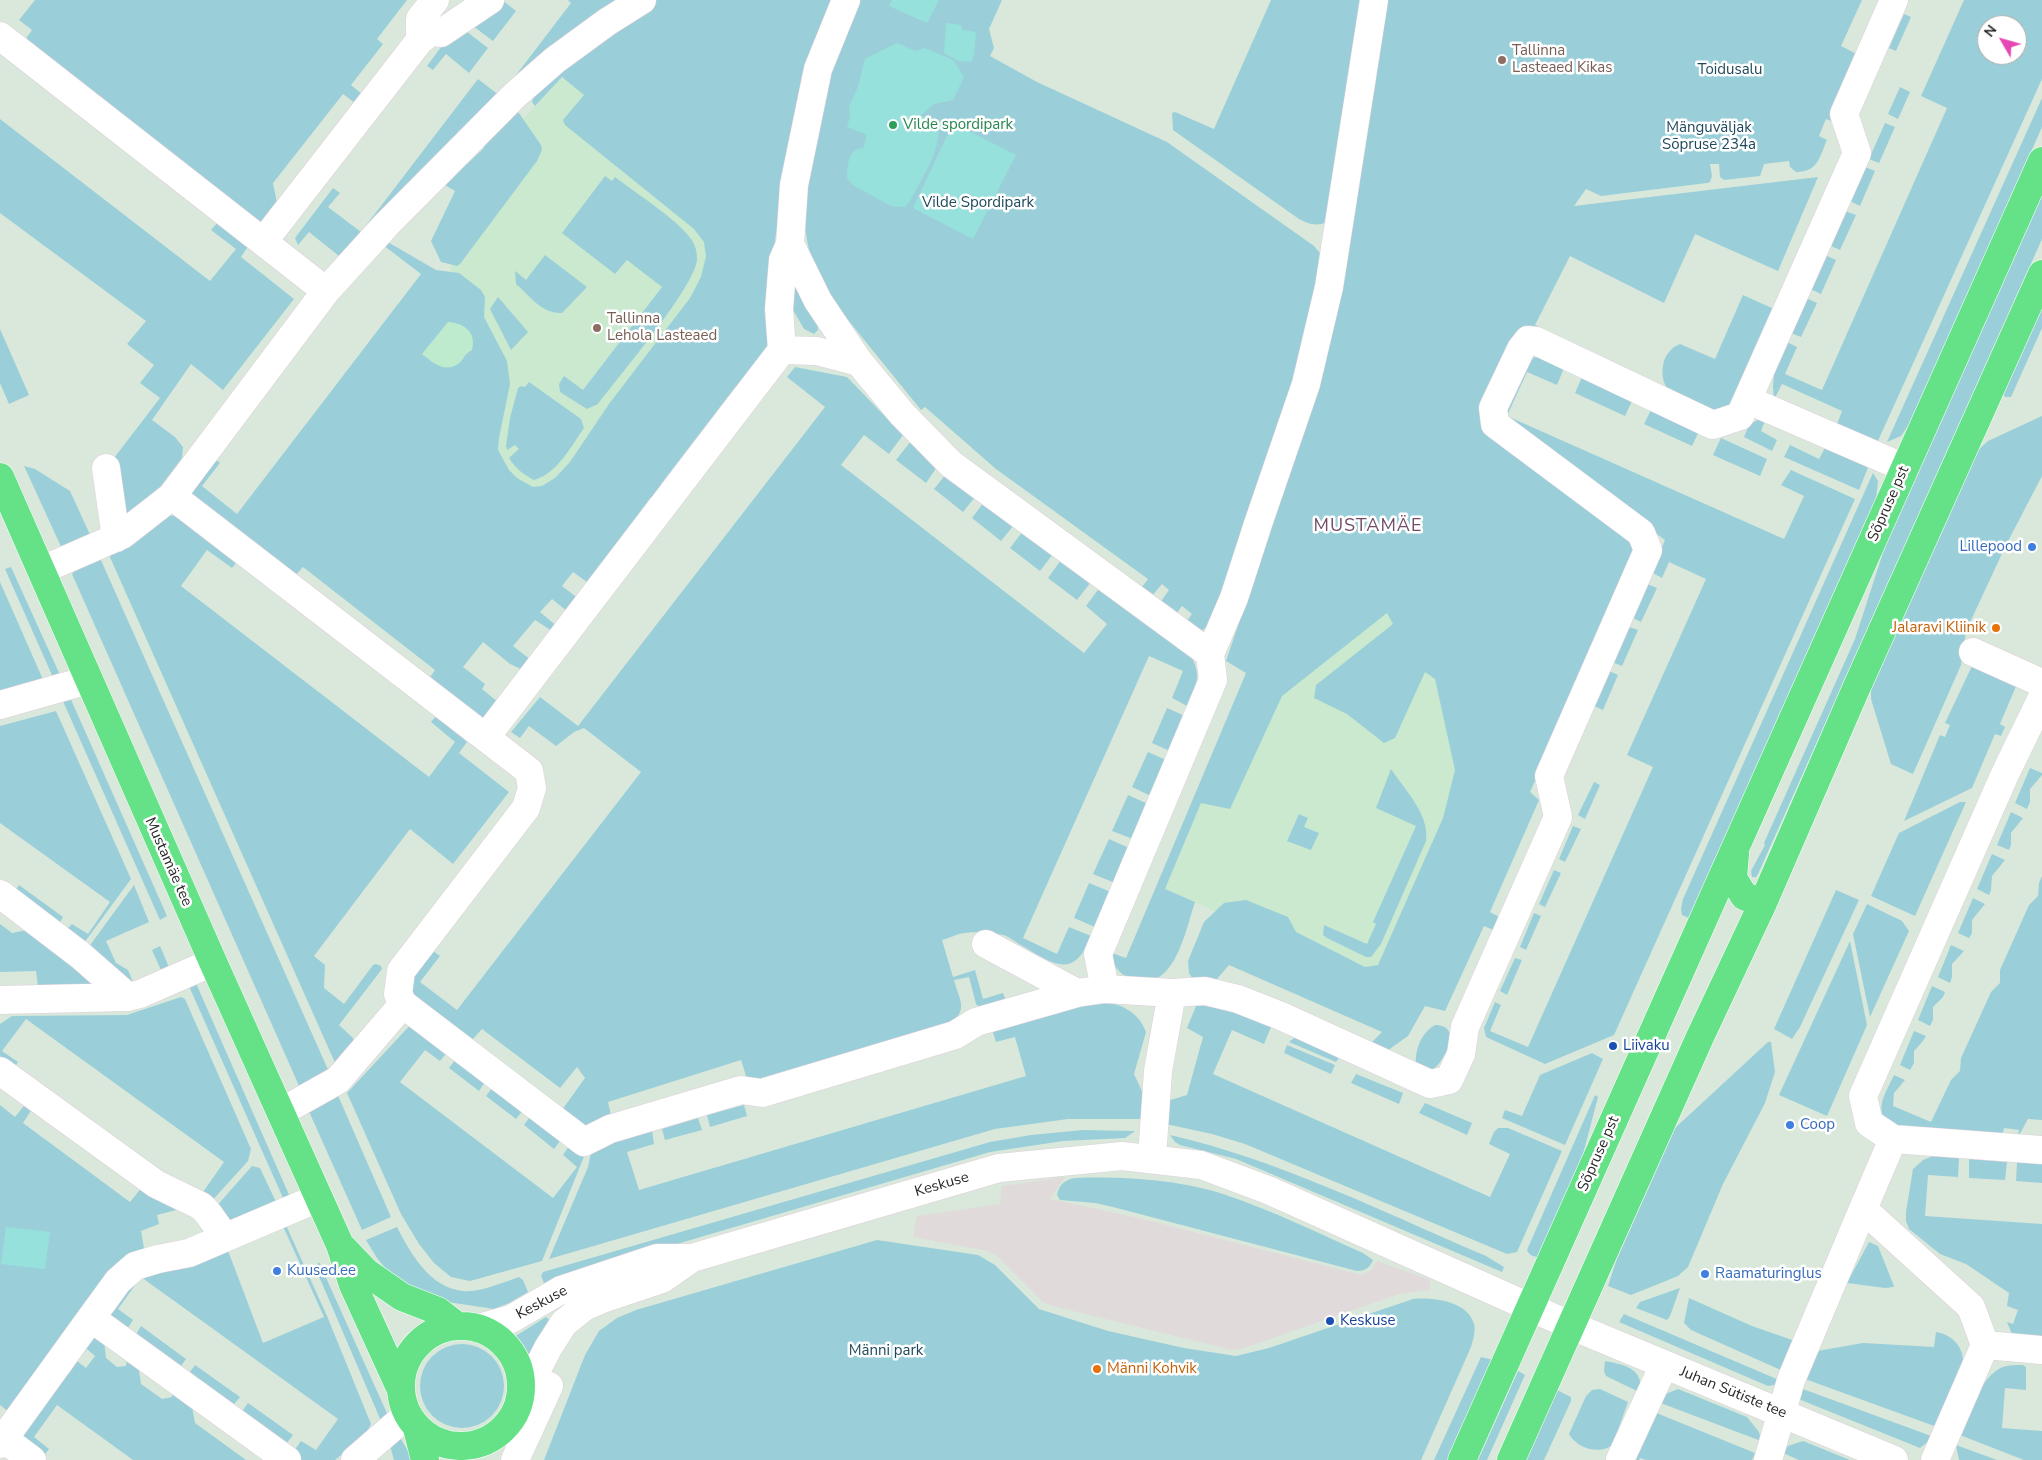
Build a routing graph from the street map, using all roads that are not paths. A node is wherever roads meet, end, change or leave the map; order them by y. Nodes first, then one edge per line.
1 (435, 0) edge
2 (490, 0) edge
3 (642, 0) edge
4 (846, 0) edge
5 (1374, 0) edge
6 (1894, 0) edge
7 (0, 36) edge
8 (420, 40) junction
9 (2042, 161) edge
10 (263, 242) junction
11 (790, 244) junction
12 (2042, 274) edge
13 (326, 291) junction
14 (782, 350) junction
15 (859, 362) junction
16 (1748, 400) junction
17 (106, 468) dead end
18 (1905, 468) junction
19 (0, 477) edge
20 (172, 496) junction
21 (116, 538) junction
22 (42, 570) junction
23 (1973, 652) dead end
24 (1210, 654) junction
25 (88, 680) junction
26 (2042, 683) edge
27 (2042, 698) edge
28 (0, 705) edge
29 (486, 737) junction
30 (1736, 848) junction
31 (0, 894) edge
32 (1763, 904) junction
33 (986, 944) dead end
34 (213, 962) junction
35 (1105, 989) junction
36 (1077, 993) junction
37 (1172, 994) junction
38 (128, 997) junction
39 (0, 1000) edge
40 (403, 1004) junction
41 (0, 1071) edge
42 (281, 1112) junction
43 (1893, 1139) junction
44 (2042, 1150) edge
45 (1152, 1158) junction
46 (318, 1198) junction
47 (1863, 1209) junction
48 (225, 1236) junction
49 (340, 1245) junction
50 (692, 1258) junction
51 (605, 1298) junction
52 (1530, 1308) junction
53 (91, 1318) junction
54 (467, 1326) junction
55 (1572, 1326) junction
56 (1985, 1345) junction
57 (2042, 1350) edge
58 (1664, 1365) junction
59 (517, 1409) junction
60 (409, 1411) junction
61 (1782, 1413) junction
62 (2, 1442) edge
63 (481, 1451) edge
64 (32, 1460) edge
65 (287, 1460) edge
66 (355, 1460) edge
67 (425, 1460) edge
68 (515, 1460) edge
69 (1462, 1460) edge
70 (1511, 1460) edge
71 (1620, 1460) edge
72 (1768, 1460) edge
73 (1894, 1460) edge
74 (1935, 1460) edge

1 - 8 street
2 - 8 street
3 - 13 street
4 - 11 street
5 - 24 street
6 - 16 street
7 - 10 street
8 - 10 street
9 - 18 main road, Sõpruse pst
10 - 13 street
11 - 14 street
11 - 15 street
12 - 32 main road
13 - 20 street
14 - 15 street
14 - 29 street
15 - 24 street
16 - 18 street
16 - 37 street
17 - 21 street
18 - 30 main road, Sõpruse pst
19 - 22 main road, Mustamäe tee
20 - 21 street
20 - 29 street
21 - 22 street
22 - 25 main road, Mustamäe tee
23 - 26 street
24 - 35 street
25 - 28 street
25 - 34 main road, Mustamäe tee
27 - 43 street
29 - 40 street
30 - 32 main road, Sõpruse pst
30 - 52 main road, Sõpruse pst
31 - 38 street
32 - 55 main road
33 - 36 street
34 - 38 street
34 - 42 main road, Mustamäe tee
35 - 36 street
35 - 37 street
36 - 40 street
37 - 45 street
38 - 39 street
40 - 42 street
41 - 48 street
42 - 46 main road, Mustamäe tee
43 - 44 street
43 - 47 street
45 - 50 street, Keskuse
45 - 52 street, Keskuse
46 - 48 street
46 - 49 main road, Mustamäe tee
47 - 56 street
47 - 61 street
48 - 53 street
49 - 54 main road, Mustamäe tee
49 - 60 main road, Mustamäe tee
50 - 51 street, Keskuse
50 - 54 street, Keskuse
51 - 59 street, Keskuse
51 - 68 street, Keskuse
52 - 55 street, Juhan Sütiste tee
52 - 69 main road, Sõpruse pst
53 - 62 street
53 - 65 street
54 - 59 main road
54 - 60 main road
55 - 58 street, Juhan Sütiste tee
55 - 70 main road
56 - 57 street
56 - 74 street
58 - 61 street, Juhan Sütiste tee
58 - 71 street
59 - 63 main road
60 - 63 main road
60 - 66 street
60 - 67 main road
61 - 72 street
61 - 73 street, Juhan Sütiste tee
62 - 64 street

